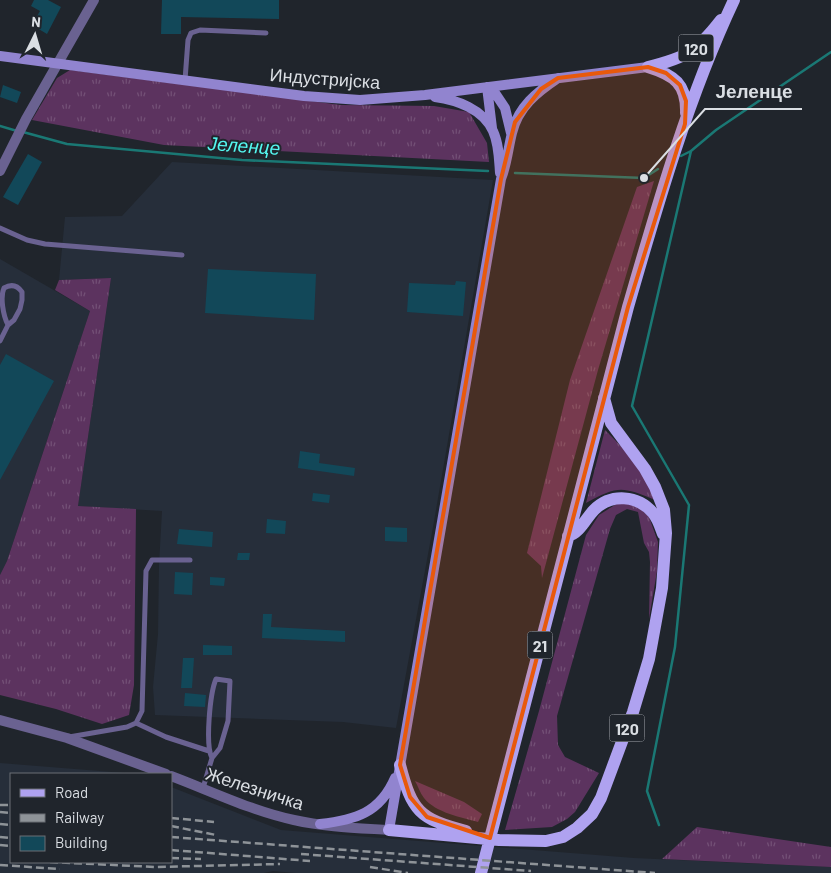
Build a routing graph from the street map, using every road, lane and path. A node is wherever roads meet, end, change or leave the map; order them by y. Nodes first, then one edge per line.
1 (94, 0) edge
2 (732, 4) edge
3 (266, 33) dead end
4 (0, 56) edge
5 (58, 64) junction
6 (648, 67) junction
7 (558, 78) junction
8 (185, 80) junction
9 (489, 87) junction
10 (425, 95) junction
11 (685, 124) junction
12 (493, 131) junction
13 (511, 134) junction
14 (0, 171) edge
15 (502, 179) junction
16 (0, 228) edge
17 (182, 255) dead end
18 (8, 325) junction
19 (0, 341) edge
20 (604, 396) junction
21 (568, 536) junction
22 (665, 538) junction
23 (190, 560) dead end
24 (0, 720) edge
25 (136, 723) junction
26 (66, 738) junction
27 (209, 751) junction
28 (212, 758) junction
29 (400, 765) junction
30 (163, 773) edge
31 (172, 776) edge
32 (203, 788) junction
33 (320, 824) junction
34 (389, 830) junction
35 (500, 840) junction
36 (481, 873) edge

1 - 5 street
2 - 6 main road, 120
2 - 11 main road, 21
3 - 8 lane
4 - 5 main road, Индустријска / 120
5 - 8 main road, Индустријска / 120
5 - 14 street
6 - 7 main road, Индустријска / 120
6 - 11 main road
7 - 9 main road, Индустријска / 120
7 - 13 main road
8 - 10 main road, Индустријска / 120
9 - 10 main road, Индустријска / 120
9 - 12 main road
9 - 13 main road
10 - 12 main road, 120
11 - 20 main road, 21
12 - 15 main road, 120
13 - 15 main road
15 - 29 main road, 120
16 - 17 lane
18 - 18 lane
18 - 19 lane
20 - 21 main road, 21
20 - 22 main road, 120
21 - 22 main road
21 - 36 main road, 21
22 - 35 main road, 120
23 - 25 lane
24 - 26 street
25 - 26 lane
25 - 27 lane
26 - 30 street
27 - 28 lane
27 - 28 lane
28 - 32 lane
29 - 33 main road
29 - 34 main road, 120
29 - 35 main road
31 - 32 street, Железничка
32 - 33 street, Железничка
33 - 34 street, Железничка
34 - 35 main road, 120

